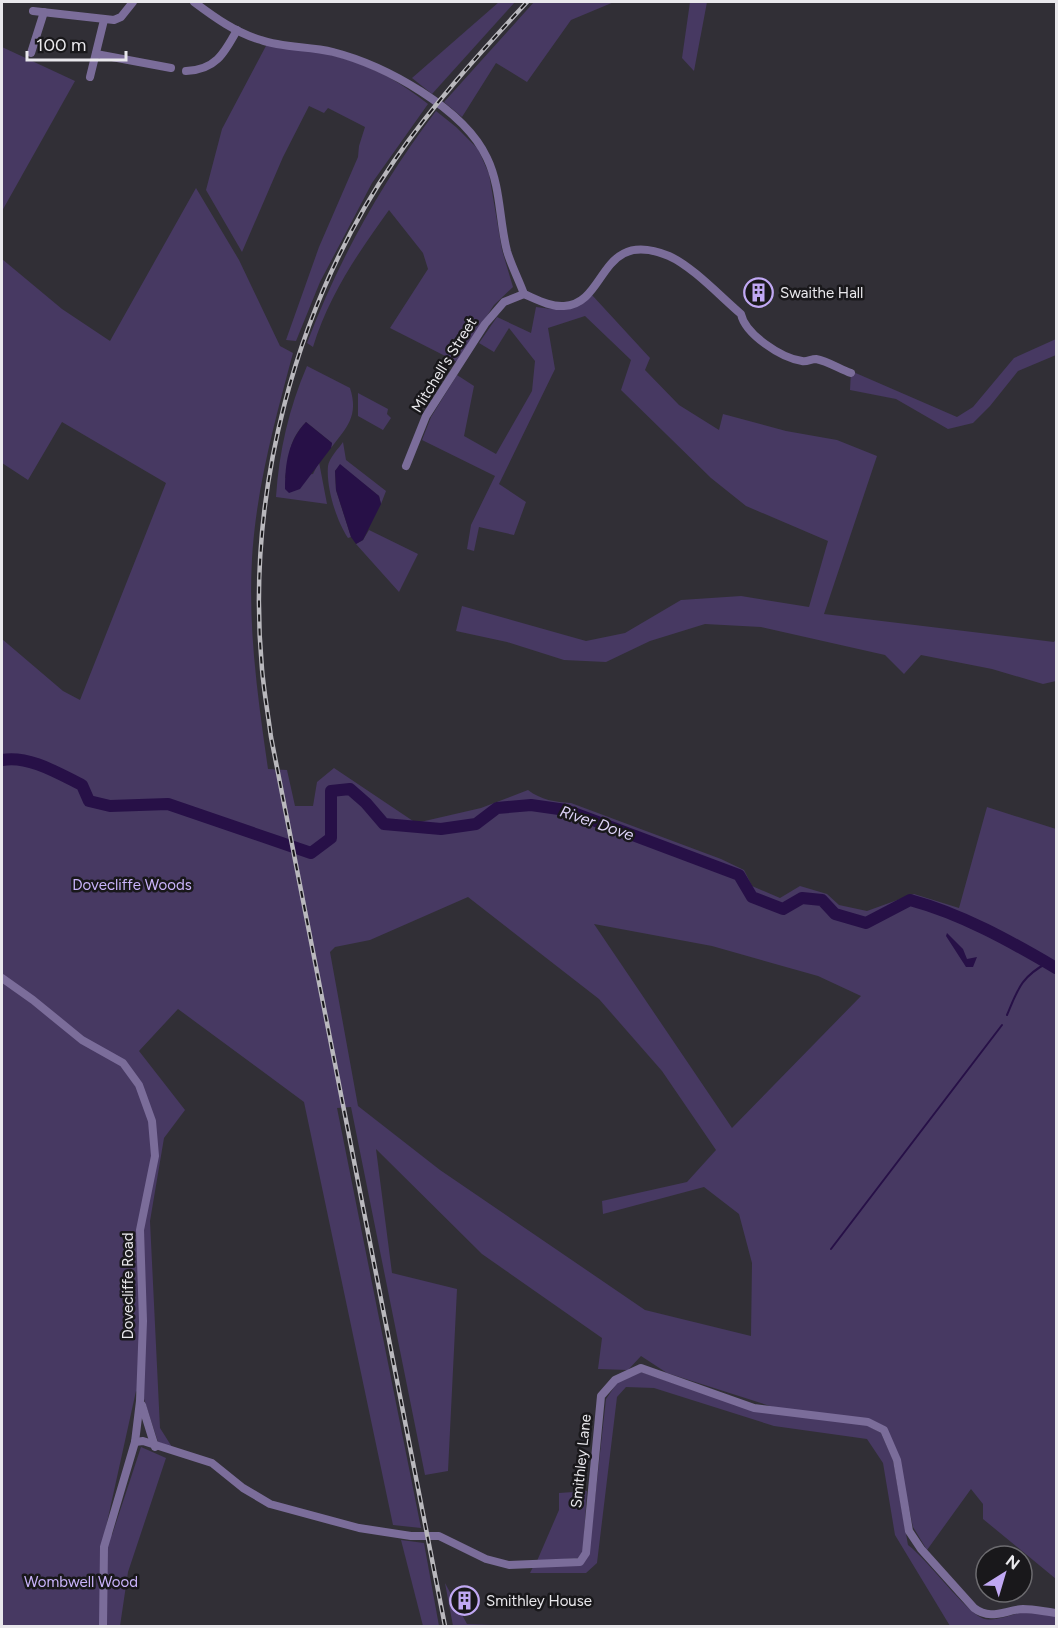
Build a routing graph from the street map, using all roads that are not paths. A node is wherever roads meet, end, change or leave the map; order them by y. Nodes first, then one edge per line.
1 (133, 2) edge
2 (194, 2) edge
3 (33, 11) dead end
4 (44, 12) junction
5 (104, 20) junction
6 (237, 30) junction
7 (31, 53) dead end
8 (96, 54) junction
9 (171, 68) dead end
10 (186, 71) dead end
11 (90, 77) dead end
12 (524, 294) junction
13 (851, 373) dead end
14 (406, 466) dead end
15 (2, 978) edge
16 (140, 1401) junction
17 (135, 1442) junction
18 (155, 1447) junction
19 (1056, 1613) edge
20 (103, 1626) edge

1 - 5 street
2 - 6 street
3 - 4 street
4 - 5 street
4 - 7 street
5 - 8 street
6 - 10 street
6 - 12 street
8 - 9 street
8 - 11 street
12 - 13 street
12 - 14 street, Mitchell's Street
15 - 16 street, Dovecliffe Road
16 - 17 street, Dovecliffe Road
16 - 18 street
17 - 18 street, Smithley Lane
17 - 20 street, Dovecliffe Road
18 - 19 street, Smithley Lane

